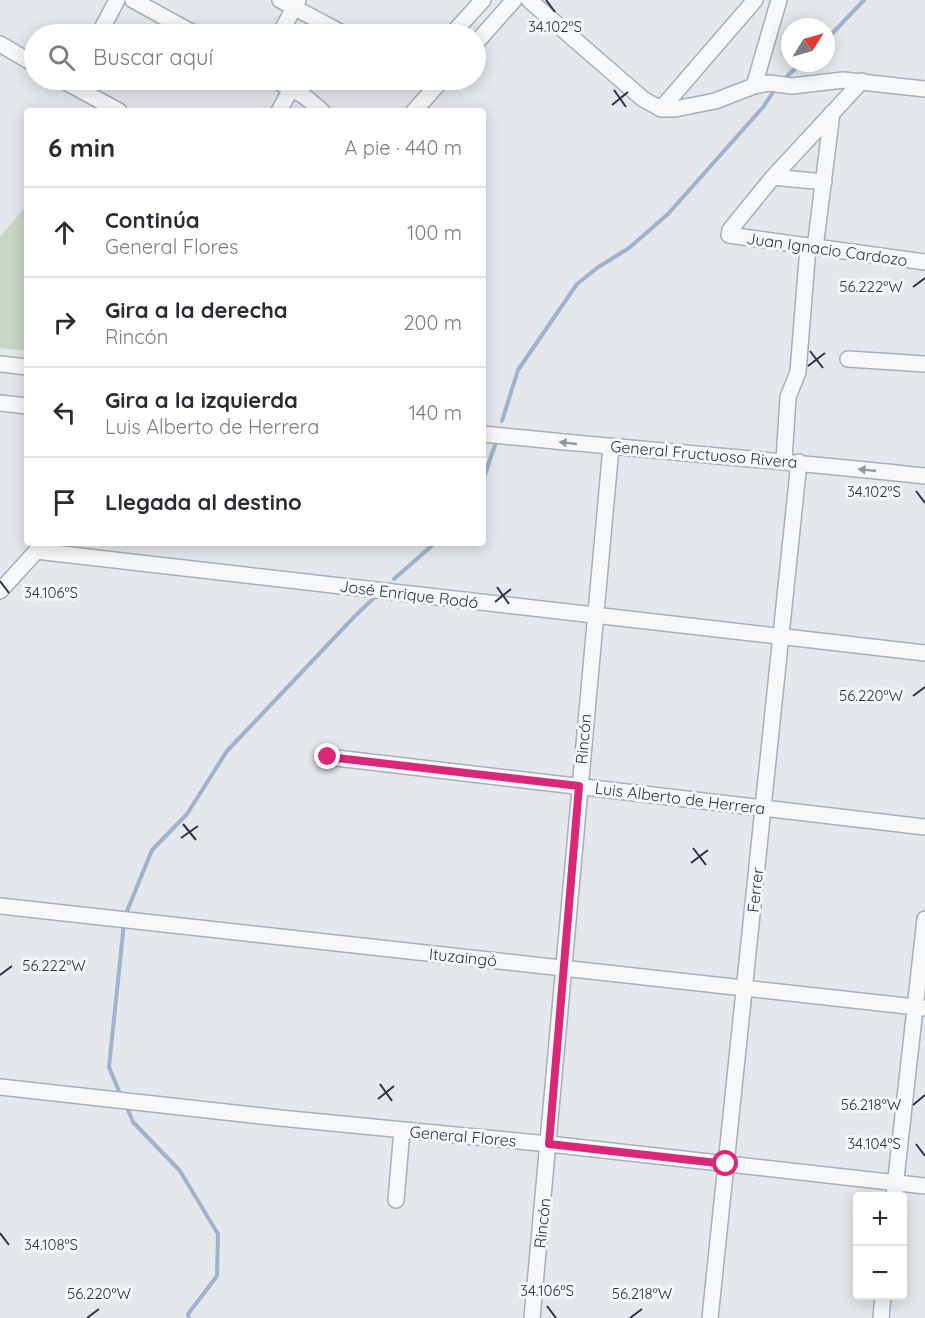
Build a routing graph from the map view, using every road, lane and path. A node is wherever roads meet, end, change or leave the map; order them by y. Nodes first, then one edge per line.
1 (117, 0) edge
2 (133, 0) edge
3 (280, 0) edge
4 (483, 0) edge
5 (514, 0) edge
6 (529, 0) edge
7 (754, 0) edge
8 (779, 0) edge
9 (296, 4) edge
10 (104, 24) edge
11 (177, 24) edge
12 (285, 24) edge
13 (328, 24) edge
14 (461, 24) edge
15 (486, 32) edge
16 (0, 44) edge
17 (24, 58) edge
18 (862, 81) junction
19 (762, 84) junction
20 (925, 88) edge
21 (84, 90) edge
22 (290, 90) edge
23 (292, 90) edge
24 (433, 90) edge
25 (114, 108) edge
26 (281, 108) edge
27 (318, 108) edge
28 (417, 108) edge
29 (661, 109) junction
30 (832, 113) junction
31 (773, 177) junction
32 (824, 182) junction
33 (811, 247) junction
34 (925, 262) edge
35 (848, 359) dead end
36 (0, 364) edge
37 (925, 364) edge
38 (24, 367) edge
39 (0, 403) edge
40 (24, 406) edge
41 (486, 434) edge
42 (611, 447) junction
43 (784, 460) junction
44 (799, 462) junction
45 (925, 476) edge
46 (40, 547) edge
47 (0, 591) edge
48 (594, 615) junction
49 (781, 636) junction
50 (925, 653) edge
51 (328, 757) dead end
52 (579, 786) junction
53 (763, 808) junction
54 (925, 827) edge
55 (0, 906) edge
56 (925, 919) edge
57 (564, 968) junction
58 (745, 988) junction
59 (920, 1008) edge
60 (0, 1087) edge
61 (402, 1130) junction
62 (549, 1144) junction
63 (726, 1164) junction
64 (925, 1186) edge
65 (895, 1190) edge
66 (396, 1200) dead end
67 (883, 1300) edge
68 (532, 1318) edge
69 (710, 1318) edge
70 (881, 1318) edge

1 - 10 street
2 - 11 street
3 - 9 street
4 - 14 street
5 - 15 street
6 - 29 street
7 - 29 street
8 - 19 street
9 - 12 street
9 - 13 street
16 - 17 street
18 - 19 street
18 - 20 street
18 - 30 street
19 - 29 street
21 - 25 street
22 - 26 street
23 - 27 street
24 - 28 street
30 - 31 street
30 - 32 street
31 - 32 street
31 - 33 street, Juan Ignacio Cardozo
32 - 33 street
33 - 34 street, Juan Ignacio Cardozo
33 - 43 street
35 - 37 street
36 - 38 street
39 - 40 street
42 -> 41 street, General Fructuoso Rivera
42 - 43 street, General Fructuoso Rivera
42 - 48 street, Rincón
43 - 44 street, General Fructuoso Rivera
45 -> 44 street, General Fructuoso Rivera
44 - 49 street, Ferrer
46 - 47 street
46 - 48 street, José Enrique Rodó
48 - 49 street, José Enrique Rodó
48 - 52 street, Rincón
49 - 50 street, José Enrique Rodó
49 - 53 street, Ferrer
51 - 52 street, Luis Alberto de Herrera
52 - 53 street, Luis Alberto de Herrera
52 - 57 street, Rincón
53 - 54 street, Luis Alberto de Herrera
53 - 58 street, Ferrer
55 - 57 street, Ituzaingó
56 - 59 street
57 - 58 street, Ituzaingó
57 - 62 street, Rincón
58 - 59 street, Ituzaingó
58 - 63 street, Ferrer
59 - 65 street
60 - 61 street, General Flores
61 - 62 street, General Flores
61 - 66 street
62 - 63 street, General Flores
62 - 68 street, Rincón
63 - 65 street, General Flores
63 - 69 street, Ferrer
64 - 65 street, General Flores
67 - 70 street

